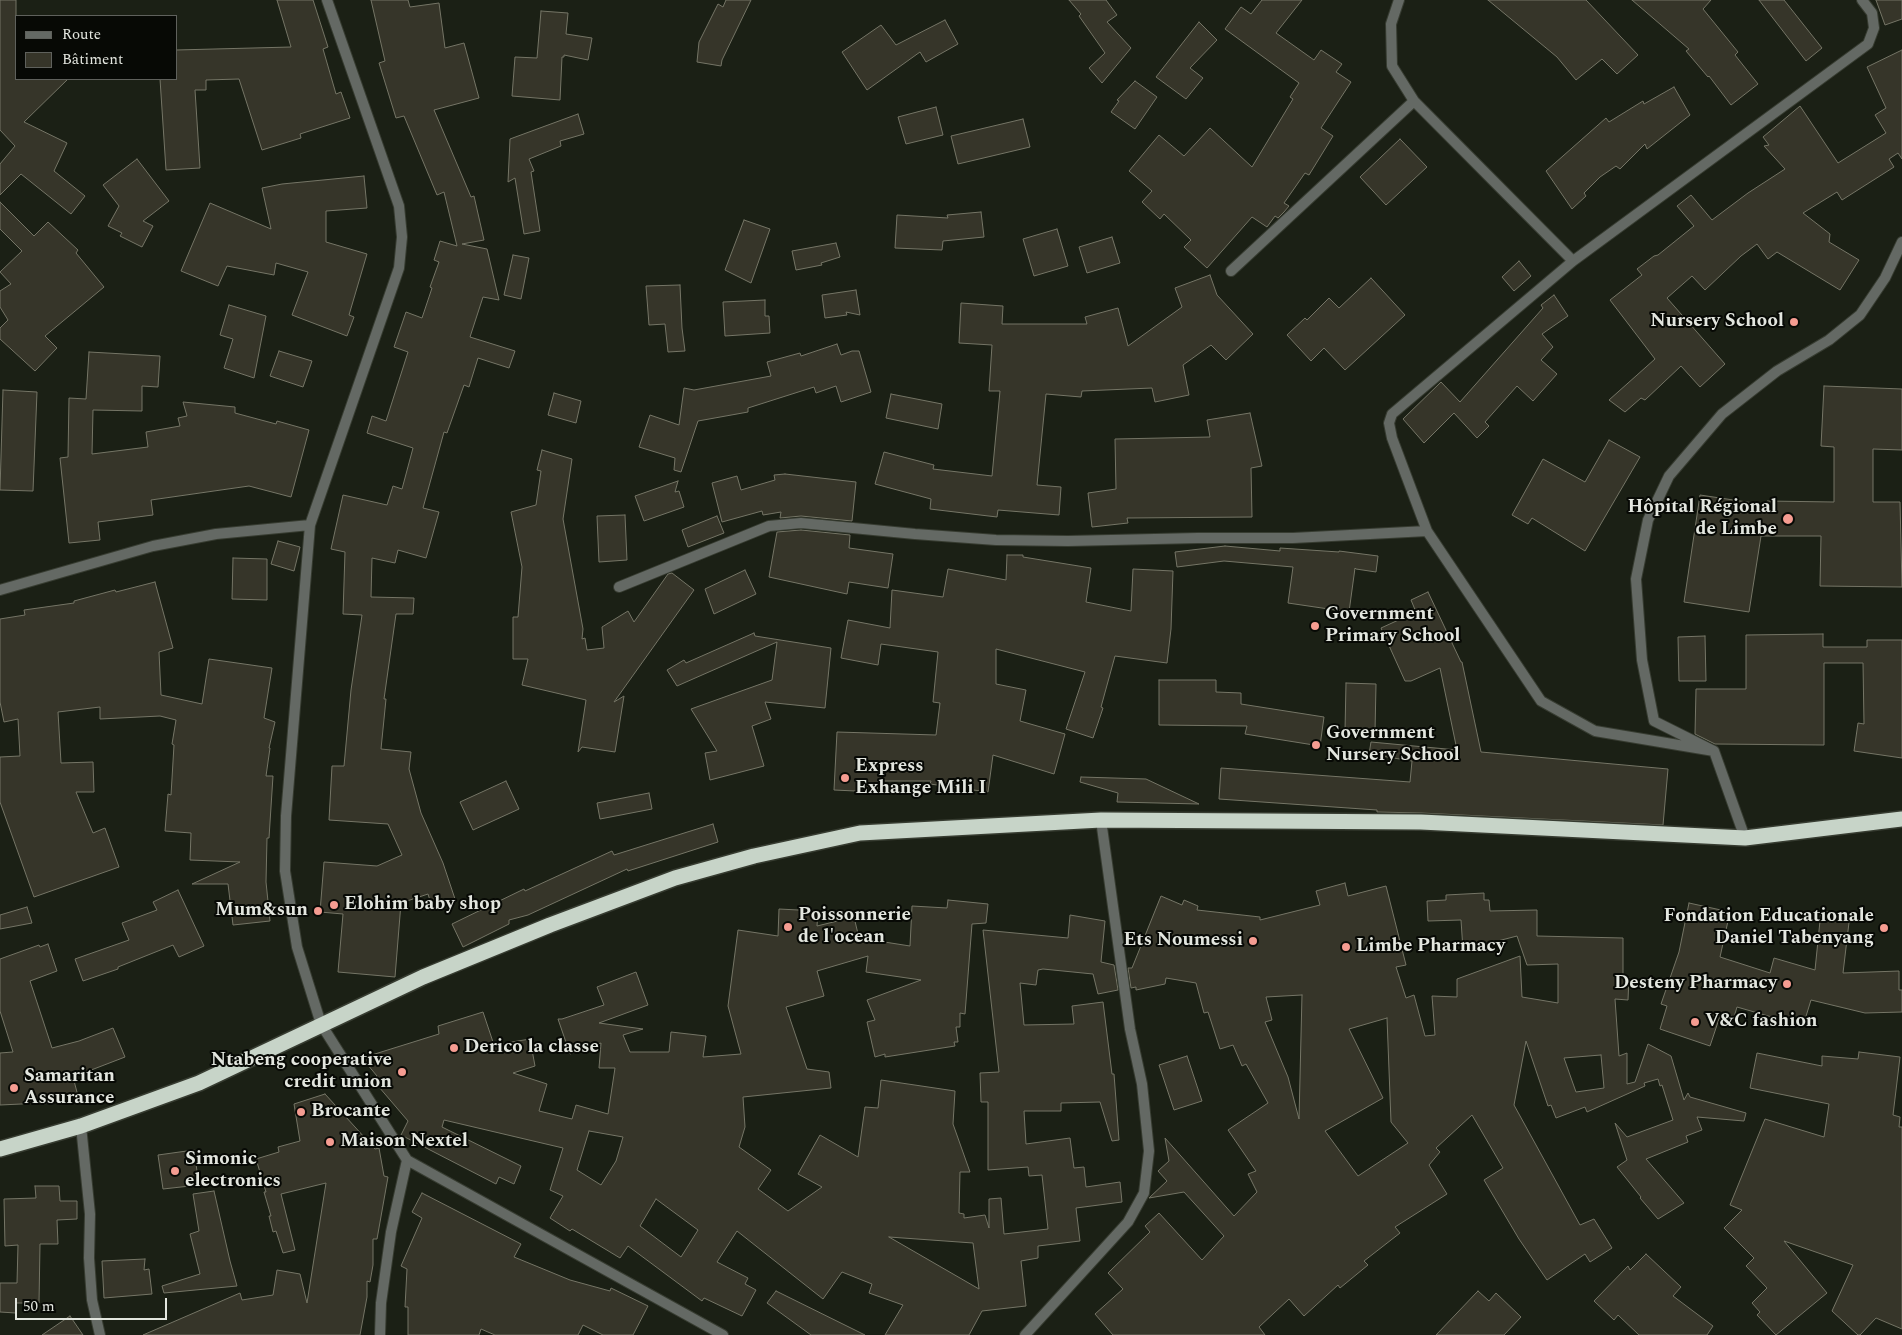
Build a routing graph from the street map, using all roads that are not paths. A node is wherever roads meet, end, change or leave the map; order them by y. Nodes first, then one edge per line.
1 (326, 0) edge
2 (1399, 0) edge
3 (1862, 0) edge
4 (1414, 101) junction
5 (1902, 242) edge
6 (1572, 260) junction
7 (1231, 271) dead end
8 (310, 525) junction
9 (1427, 531) junction
10 (618, 586) dead end
11 (0, 590) edge
12 (1714, 751) junction
13 (1902, 819) edge
14 (1101, 820) junction
15 (1745, 838) junction
16 (321, 1024) junction
17 (81, 1126) junction
18 (0, 1149) edge
19 (407, 1160) junction
20 (100, 1335) edge
21 (380, 1335) edge
22 (723, 1335) edge
23 (1024, 1335) edge

1 - 8 street
2 - 4 street
3 - 6 street
4 - 6 street
4 - 7 street
5 - 12 street
6 - 9 street
8 - 11 street
8 - 16 street
9 - 10 street
9 - 12 street
12 - 15 street
13 - 15 highway
14 - 15 highway
14 - 16 highway
14 - 23 street
16 - 17 highway
16 - 19 street
17 - 18 highway
17 - 20 street
19 - 21 street
19 - 22 street

